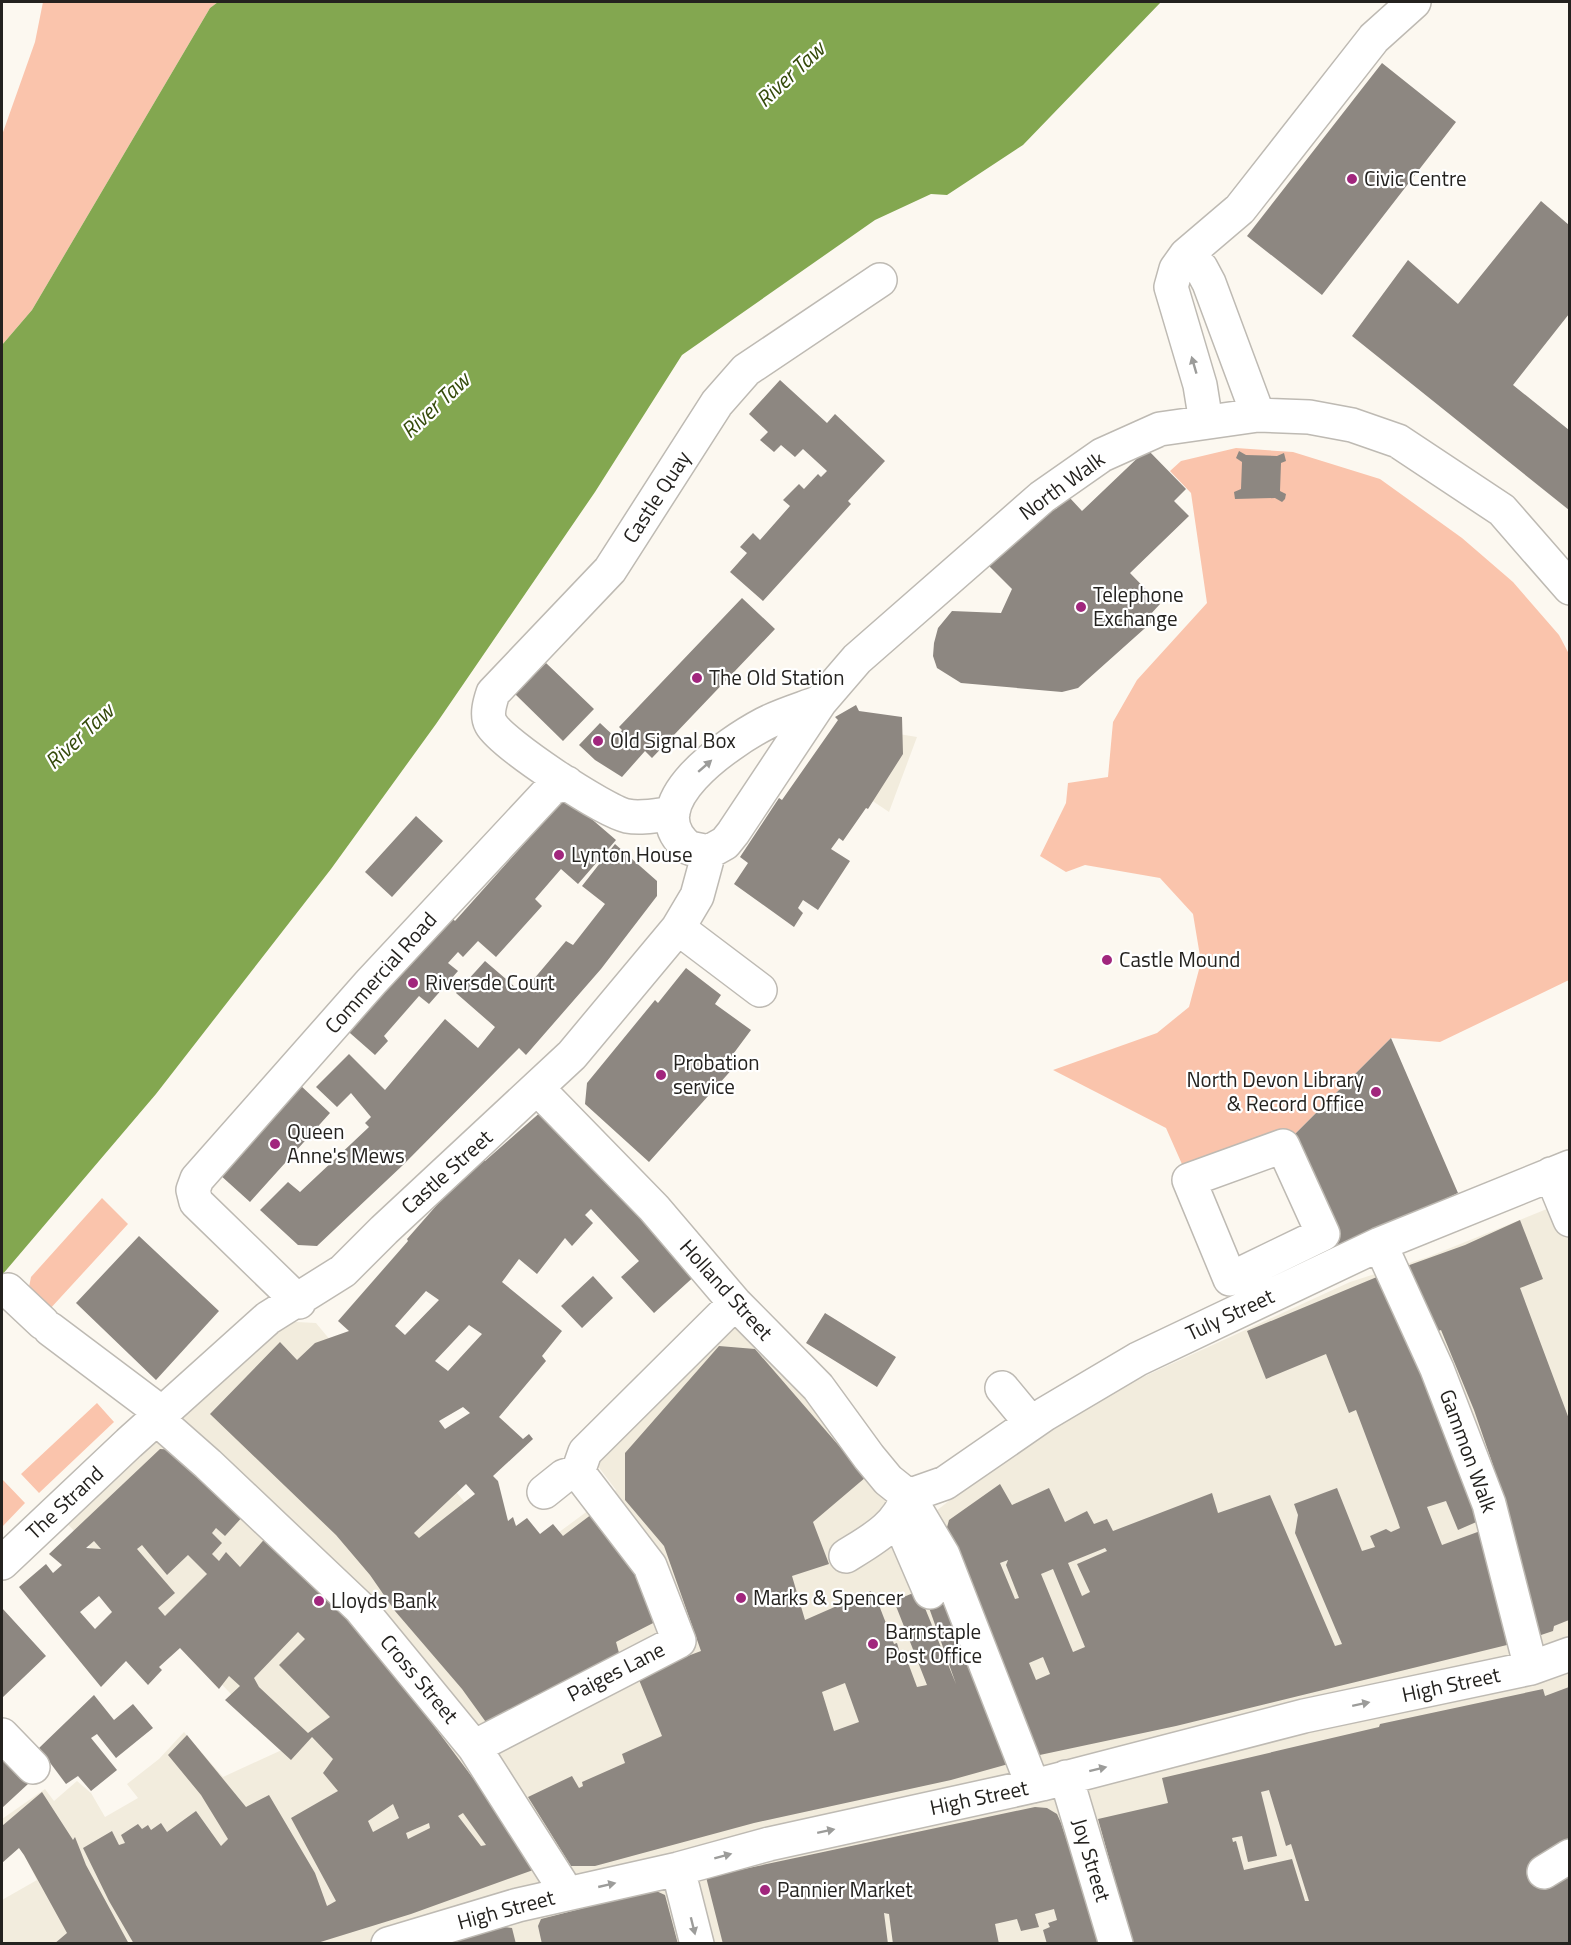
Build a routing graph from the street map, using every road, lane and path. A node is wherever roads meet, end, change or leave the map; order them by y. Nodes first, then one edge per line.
1 (1414, 2) edge
2 (1186, 255) junction
3 (880, 280) dead end
4 (1223, 327) junction
5 (1185, 334) junction
6 (1258, 415) junction
7 (1206, 423) junction
8 (1569, 588) edge
9 (820, 702) junction
10 (567, 783) junction
11 (673, 813) junction
12 (710, 852) junction
13 (678, 928) junction
14 (760, 990) dead end
15 (538, 1089) junction
16 (1560, 1171) edge
17 (1569, 1220) edge
18 (1380, 1244) junction
19 (8, 1290) dead end
20 (299, 1302) junction
21 (735, 1304) junction
22 (1002, 1388) dead end
23 (160, 1417) junction
24 (1031, 1423) junction
25 (129, 1443) joint
26 (578, 1472) junction
27 (544, 1492) dead end
28 (905, 1505) junction
29 (846, 1556) dead end
30 (2, 1563) edge
31 (930, 1592) dead end
32 (1569, 1654) edge
33 (1531, 1668) junction
34 (2, 1736) edge
35 (474, 1747) junction
36 (33, 1767) dead end
37 (1047, 1783) junction
38 (678, 1869) junction
39 (565, 1894) junction
40 (388, 1944) edge
41 (697, 1944) edge
42 (1116, 1944) edge

1 - 2 street
2 - 4 street
2 - 5 street
3 - 10 street, Castle Quay
4 - 5 street
4 - 6 street
7 -> 5 street
6 - 7 street, North Walk
6 - 8 street, North Walk
7 - 9 street, North Walk
11 -> 9 street
9 - 12 street, North Walk
10 - 11 street
10 - 20 street, Commercial Road
11 - 12 street
12 - 13 street, Castle Street
13 - 14 street
13 - 15 street, Castle Street
15 - 20 street, Castle Street
15 - 21 street, Holland Street
16 - 17 street
16 - 18 street, Tuly Street
18 - 24 street, Tuly Street
18 - 33 street, Gammon Walk
19 - 23 street, Cross Street
20 - 23 street, Castle Street
21 - 26 street
21 - 28 street, Holland Street
22 - 24 street
23 - 25 street, Castle Street
23 - 35 street, Cross Street
24 - 28 street, Tuly Street
25 - 30 street, The Strand
26 - 27 street
26 - 35 street, Paiges Lane
28 - 29 street
28 - 31 street
28 - 37 street, Holland Street
32 - 33 street, High Street
37 -> 33 street, High Street
34 - 36 street
35 - 39 street, Cross Street
38 -> 37 street, High Street
37 - 42 street, Joy Street
39 -> 38 street, High Street
38 -> 41 street
39 - 40 street, High Street

